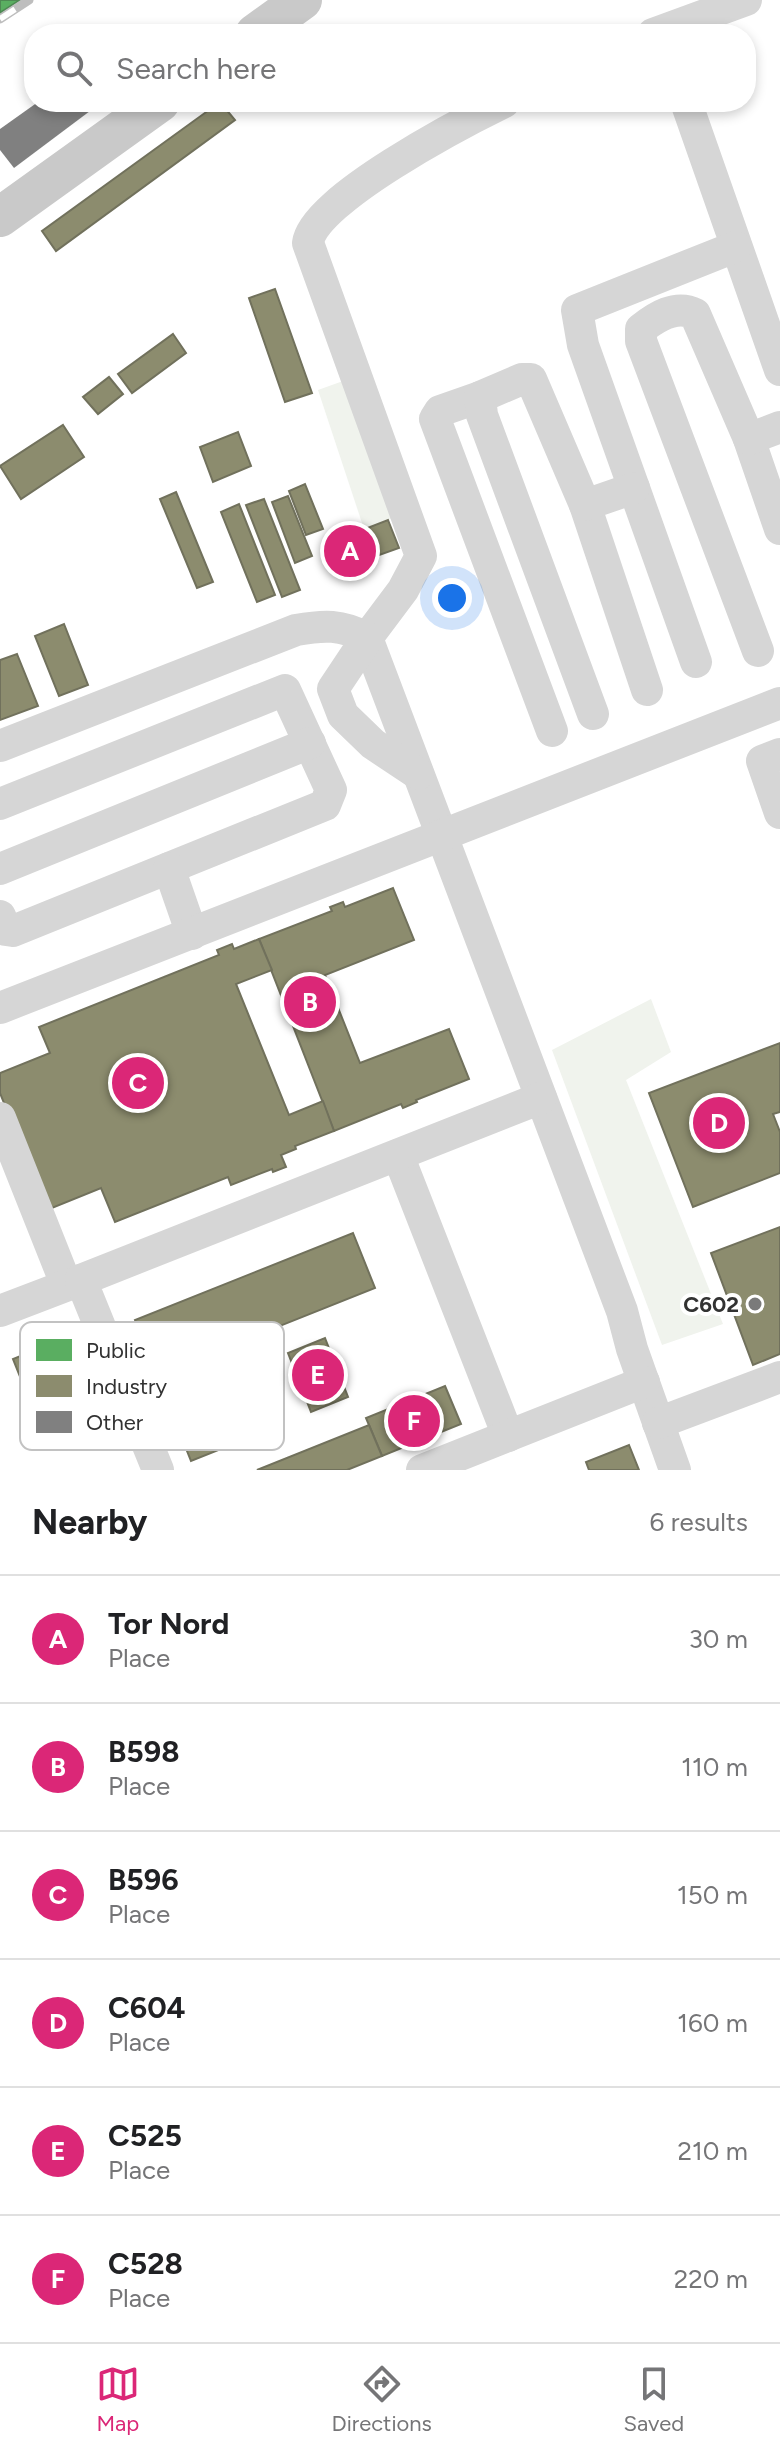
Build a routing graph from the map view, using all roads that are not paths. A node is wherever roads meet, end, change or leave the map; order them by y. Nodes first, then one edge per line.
1 (302, 0) edge
2 (746, 0) edge
3 (269, 24) edge
4 (682, 24) edge
5 (145, 112) edge
6 (486, 112) edge
7 (689, 112) edge
8 (9, 204) edge
9 (735, 247) junction
10 (780, 370) edge
11 (480, 397) junction
12 (780, 427) edge
13 (749, 439) junction
14 (634, 488) junction
15 (585, 505) junction
16 (780, 529) edge
17 (367, 638) junction
18 (758, 651) dead end
19 (696, 662) dead end
20 (647, 690) dead end
21 (780, 703) edge
22 (593, 714) dead end
23 (552, 731) dead end
24 (310, 743) junction
25 (0, 746) edge
26 (780, 754) edge
27 (418, 774) junction
28 (0, 804) edge
29 (780, 813) edge
30 (442, 835) junction
31 (177, 865) junction
32 (0, 869) edge
33 (0, 916) edge
34 (200, 930) junction
35 (0, 1008) edge
36 (541, 1098) junction
37 (0, 1118) edge
38 (398, 1155) junction
39 (73, 1282) junction
40 (0, 1311) edge
41 (91, 1322) edge
42 (780, 1377) edge
43 (644, 1382) junction
44 (658, 1423) junction
45 (508, 1436) junction
46 (149, 1450) edge
47 (431, 1468) edge
48 (158, 1470) edge
49 (675, 1470) edge

1 - 3 main road
2 - 4 street
5 - 8 main road
6 - 17 street
7 - 9 street
9 - 10 street
9 - 14 street
11 - 15 street
11 - 22 street
11 - 23 street
12 - 13 street
13 - 16 street
13 - 18 street
14 - 15 street
14 - 19 street
15 - 20 street
17 - 25 street
17 - 27 street
17 - 27 street
21 - 30 street
24 - 28 street
24 - 31 street
24 - 32 street
26 - 29 street
27 - 30 street
30 - 34 street
30 - 36 street
31 - 33 street
31 - 34 street
34 - 35 street
36 - 38 street
36 - 43 street
37 - 39 street
38 - 39 street
38 - 45 street
39 - 40 street
39 - 41 street
42 - 44 street
43 - 44 street
43 - 45 street
44 - 49 street
45 - 47 street
46 - 48 street

